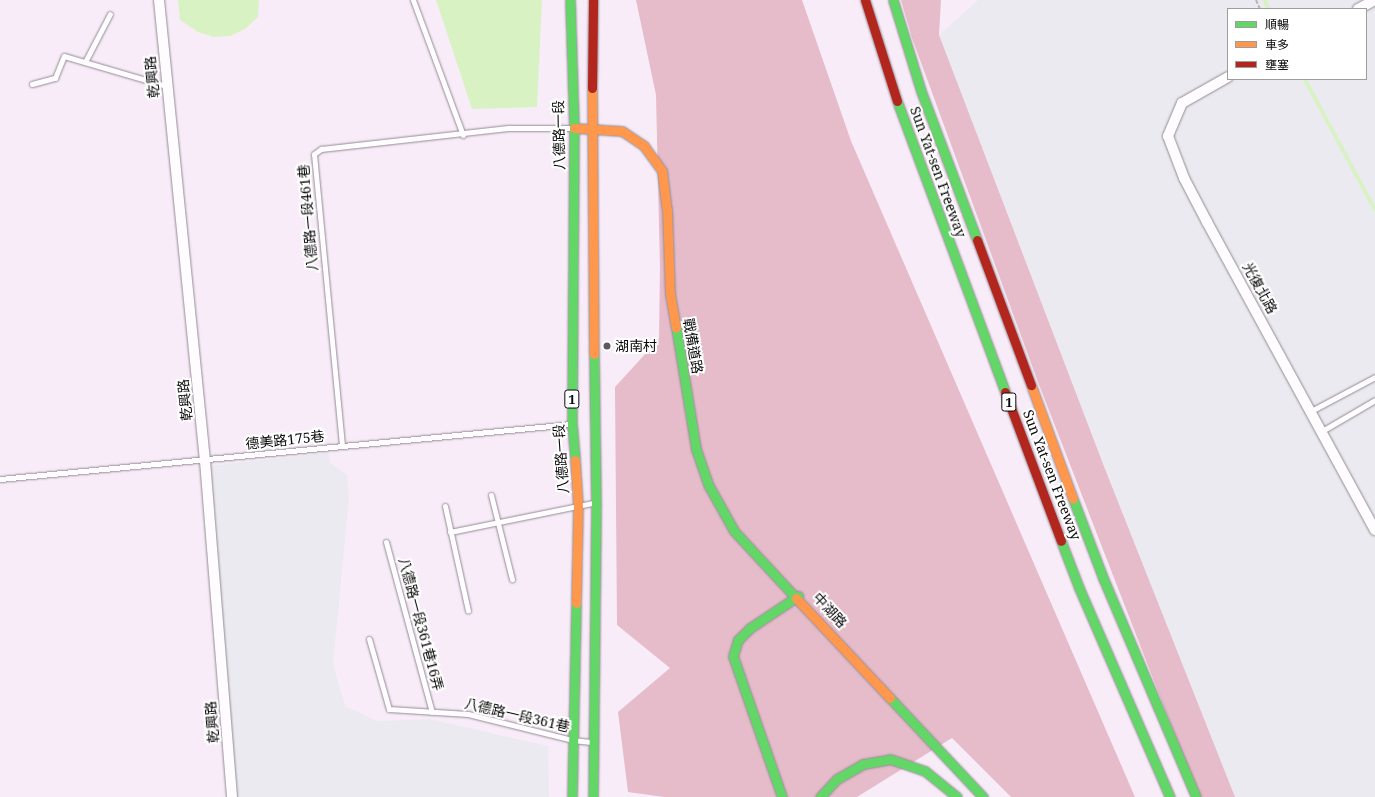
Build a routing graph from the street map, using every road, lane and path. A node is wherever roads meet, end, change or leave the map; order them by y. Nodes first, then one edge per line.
1 (159, 0) edge
2 (413, 0) edge
3 (570, 0) edge
4 (593, 0) edge
5 (864, 0) edge
6 (893, 0) edge
7 (1375, 0) edge
8 (1360, 8) edge
9 (110, 14) dead end
10 (84, 62) junction
11 (1227, 78) edge
12 (32, 84) dead end
13 (166, 86) junction
14 (574, 128) junction
15 (591, 130) junction
16 (463, 134) junction
17 (1375, 377) edge
18 (1375, 400) edge
19 (1311, 411) junction
20 (572, 424) junction
21 (1322, 431) junction
22 (342, 445) junction
23 (205, 461) junction
24 (0, 479) edge
25 (491, 494) dead end
26 (596, 503) junction
27 (445, 506) dead end
28 (578, 507) junction
29 (498, 522) junction
30 (1375, 530) edge
31 (450, 532) junction
32 (386, 542) dead end
33 (512, 579) dead end
34 (798, 596) junction
35 (468, 611) dead end
36 (369, 639) dead end
37 (432, 712) junction
38 (572, 740) junction
39 (592, 742) junction
40 (780, 795) edge
41 (232, 797) edge
42 (572, 797) edge
43 (593, 797) edge
44 (820, 797) edge
45 (957, 797) edge
46 (983, 797) edge
47 (1170, 797) edge
48 (1196, 797) edge

1 - 13 street, 乾興路
2 - 16 lane
3 - 14 main road, 八德路一段 / 1
4 - 15 main road, 1
5 - 47 main road, Sun Yat-sen Freeway / 1
6 - 48 main road, Sun Yat-sen Freeway / 1
7 - 8 street
9 - 10 lane
10 - 12 lane
10 - 13 lane
11 - 19 street, 光復北路
13 - 23 street, 乾興路
14 - 15 main road, 戰備道路
14 - 16 lane, 八德路一段461巷
14 - 20 main road, 八德路一段 / 1
15 - 26 main road, 1
15 - 34 main road, 戰備道路
16 - 22 lane, 八德路一段461巷
17 - 19 lane
18 - 21 lane
19 - 21 street, 光復北路
20 - 22 lane, 德美路175巷
20 - 28 main road, 八德路一段 / 1
21 - 30 street, 光復北路
22 - 23 lane, 德美路175巷
23 - 24 lane, 德美路175巷
23 - 41 street, 乾興路
25 - 29 lane
26 - 28 lane
26 - 39 main road, 1
27 - 31 lane
28 - 29 lane
28 - 38 main road, 八德路一段 / 1
29 - 31 lane
29 - 33 lane
31 - 35 lane
32 - 37 lane, 八德路一段361巷16弄
34 - 40 main road, 中湖路
34 - 46 main road, 中湖路
36 - 37 lane, 八德路一段361巷
37 - 38 lane, 八德路一段361巷
38 - 39 lane, 八德路一段361巷
38 - 42 main road, 八德路一段 / 1
39 - 43 main road, 1
44 - 45 main road

